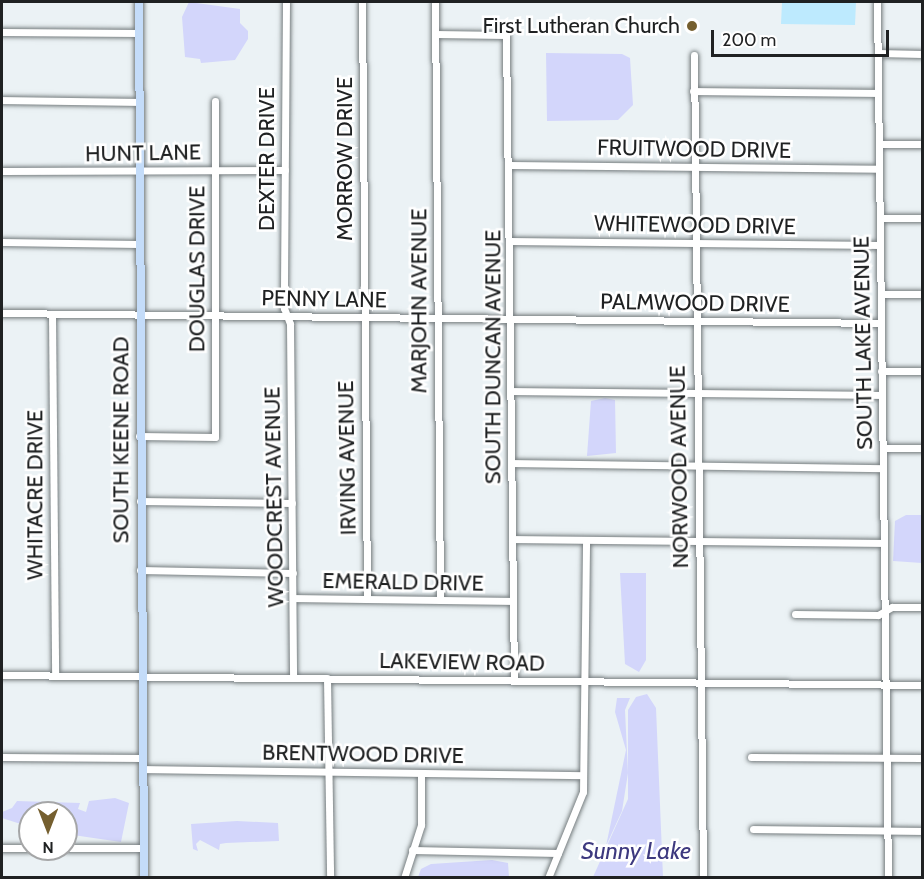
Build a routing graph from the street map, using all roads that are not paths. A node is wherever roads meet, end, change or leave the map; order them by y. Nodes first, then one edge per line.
1 (139, 2) edge
2 (286, 2) edge
3 (362, 2) edge
4 (435, 2) edge
5 (877, 2) edge
6 (2, 32) edge
7 (139, 33) junction
8 (435, 34) junction
9 (878, 53) junction
10 (922, 54) edge
11 (694, 56) dead end
12 (693, 91) junction
13 (878, 93) junction
14 (2, 100) edge
15 (215, 101) dead end
16 (139, 102) junction
17 (879, 144) junction
18 (922, 144) edge
19 (509, 165) junction
20 (694, 167) junction
21 (215, 169) junction
22 (879, 169) junction
23 (139, 170) junction
24 (285, 170) junction
25 (2, 171) edge
26 (880, 218) junction
27 (922, 218) edge
28 (509, 241) junction
29 (2, 242) edge
30 (695, 243) junction
31 (138, 244) junction
32 (880, 245) junction
33 (880, 294) junction
34 (922, 294) edge
35 (2, 313) edge
36 (52, 314) junction
37 (138, 314) junction
38 (214, 315) junction
39 (288, 316) junction
40 (363, 317) junction
41 (436, 318) junction
42 (510, 319) junction
43 (696, 321) junction
44 (881, 323) junction
45 (881, 371) junction
46 (922, 372) edge
47 (511, 391) junction
48 (696, 393) junction
49 (882, 395) junction
50 (139, 436) junction
51 (883, 448) junction
52 (922, 448) edge
53 (512, 464) junction
54 (697, 465) junction
55 (883, 468) junction
56 (140, 501) junction
57 (292, 503) junction
58 (512, 539) junction
59 (586, 540) junction
60 (698, 541) junction
61 (884, 543) junction
62 (140, 570) junction
63 (292, 573) junction
64 (293, 598) junction
65 (367, 599) junction
66 (440, 600) junction
67 (513, 601) junction
68 (922, 607) edge
69 (885, 611) junction
70 (795, 614) dead end
71 (2, 675) edge
72 (55, 675) junction
73 (142, 676) junction
74 (293, 678) junction
75 (327, 678) junction
76 (514, 680) junction
77 (584, 681) junction
78 (700, 683) junction
79 (886, 684) junction
80 (922, 685) edge
81 (752, 756) dead end
82 (2, 757) edge
83 (142, 758) junction
84 (887, 758) junction
85 (922, 758) edge
86 (142, 769) junction
87 (328, 771) junction
88 (422, 773) junction
89 (583, 775) junction
90 (753, 829) dead end
91 (888, 831) junction
92 (922, 831) edge
93 (2, 848) edge
94 (18, 848) edge
95 (78, 848) edge
96 (143, 848) junction
97 (412, 850) junction
98 (558, 852) junction
99 (144, 878) edge
100 (330, 878) edge
101 (404, 878) edge
102 (548, 878) edge
103 (703, 878) edge
104 (888, 878) edge

1 - 7 main road, SOUTH KEENE ROAD
2 - 24 street, DEXTER DRIVE
3 - 40 street, MORROW DRIVE
4 - 8 street, MARJOHN AVENUE
5 - 9 street, SOUTH LAKE AVENUE
6 - 7 street
7 - 16 main road, SOUTH KEENE ROAD
8 - 19 street, SOUTH DUNCAN AVENUE
8 - 41 street, MARJOHN AVENUE
9 - 10 street
9 - 13 street, SOUTH LAKE AVENUE
11 - 12 street, NORWOOD AVENUE
12 - 13 street
12 - 20 street, NORWOOD AVENUE
13 - 17 street, SOUTH LAKE AVENUE
14 - 16 street
15 - 21 street, DOUGLAS DRIVE
16 - 23 main road, SOUTH KEENE ROAD
17 - 18 street
17 - 22 street, SOUTH LAKE AVENUE
19 - 20 street, FRUITWOOD DRIVE
19 - 28 street, SOUTH DUNCAN AVENUE
20 - 22 street, FRUITWOOD DRIVE
20 - 30 street, NORWOOD AVENUE
21 - 23 street, HUNT LANE
21 - 24 street, HUNT LANE
21 - 38 street, DOUGLAS DRIVE
22 - 26 street, SOUTH LAKE AVENUE
23 - 25 street, HUNT LANE
23 - 31 main road, SOUTH KEENE ROAD
24 - 39 street, DEXTER DRIVE
26 - 27 street
26 - 32 street, SOUTH LAKE AVENUE
28 - 30 street, WHITEWOOD DRIVE
28 - 42 street, SOUTH DUNCAN AVENUE
29 - 31 street
30 - 32 street, WHITEWOOD DRIVE
30 - 43 street, NORWOOD AVENUE
31 - 37 main road, SOUTH KEENE ROAD
32 - 33 street, SOUTH LAKE AVENUE
33 - 34 street
33 - 44 street, SOUTH LAKE AVENUE
35 - 36 street, PENNY LANE
36 - 37 street, PENNY LANE
36 - 72 street, WHITACRE DRIVE
37 - 38 street, PENNY LANE
37 - 50 main road, SOUTH KEENE ROAD
38 - 39 street, PENNY LANE
38 - 50 street, DOUGLAS DRIVE
39 - 40 street, PENNY LANE
39 - 57 street, WOODCREST AVENUE
40 - 41 street, PENNY LANE
40 - 65 street, IRVING AVENUE
41 - 42 street, PENNY LANE
41 - 66 street, MARJOHN AVENUE
42 - 43 street, PALMWOOD DRIVE
42 - 47 street, SOUTH DUNCAN AVENUE
43 - 44 street, PALMWOOD DRIVE
43 - 48 street, NORWOOD AVENUE
44 - 45 street, SOUTH LAKE AVENUE
45 - 46 street
45 - 49 street, SOUTH LAKE AVENUE
47 - 48 street
47 - 53 street, SOUTH DUNCAN AVENUE
48 - 49 street
48 - 54 street, NORWOOD AVENUE
49 - 51 street, SOUTH LAKE AVENUE
50 - 56 main road, SOUTH KEENE ROAD
51 - 52 street
51 - 55 street, SOUTH LAKE AVENUE
53 - 54 street
53 - 58 street, SOUTH DUNCAN AVENUE
54 - 55 street
54 - 60 street, NORWOOD AVENUE
55 - 61 street, SOUTH LAKE AVENUE
56 - 57 street
56 - 62 main road, SOUTH KEENE ROAD
57 - 63 street, WOODCREST AVENUE
58 - 59 street
58 - 67 street, SOUTH DUNCAN AVENUE
59 - 60 street
59 - 77 street
60 - 61 street
60 - 78 street, NORWOOD AVENUE
61 - 69 street, SOUTH LAKE AVENUE
62 - 63 street, EMERALD DRIVE
62 - 73 main road, SOUTH KEENE ROAD
63 - 64 street, WOODCREST AVENUE
64 - 65 street, EMERALD DRIVE
64 - 74 street, WOODCREST AVENUE
65 - 66 street, EMERALD DRIVE
66 - 67 street, EMERALD DRIVE
67 - 76 street, SOUTH DUNCAN AVENUE
68 - 69 street
69 - 70 street
69 - 79 street, SOUTH LAKE AVENUE
71 - 72 street, LAKEVIEW ROAD
72 - 73 street, LAKEVIEW ROAD
73 - 74 street, LAKEVIEW ROAD
73 - 83 main road, SOUTH KEENE ROAD
74 - 75 street, LAKEVIEW ROAD
75 - 76 street, LAKEVIEW ROAD
75 - 87 street
76 - 77 street, LAKEVIEW ROAD
77 - 78 street, LAKEVIEW ROAD
77 - 89 street
78 - 79 street, LAKEVIEW ROAD
78 - 103 street, NORWOOD AVENUE
79 - 80 street, LAKEVIEW ROAD
79 - 84 street, SOUTH LAKE AVENUE
81 - 84 street
82 - 83 street
83 - 86 main road, SOUTH KEENE ROAD
84 - 85 street
84 - 91 street, SOUTH LAKE AVENUE
86 - 87 street, BRENTWOOD DRIVE
86 - 96 main road, SOUTH KEENE ROAD
87 - 88 street, BRENTWOOD DRIVE
87 - 100 street
88 - 89 street, BRENTWOOD DRIVE
88 - 97 street
89 - 98 street
90 - 91 street
91 - 92 street
91 - 104 street, SOUTH LAKE AVENUE
93 - 94 street
95 - 96 street
96 - 99 main road, SOUTH KEENE ROAD
97 - 98 street
97 - 101 street
98 - 102 street

